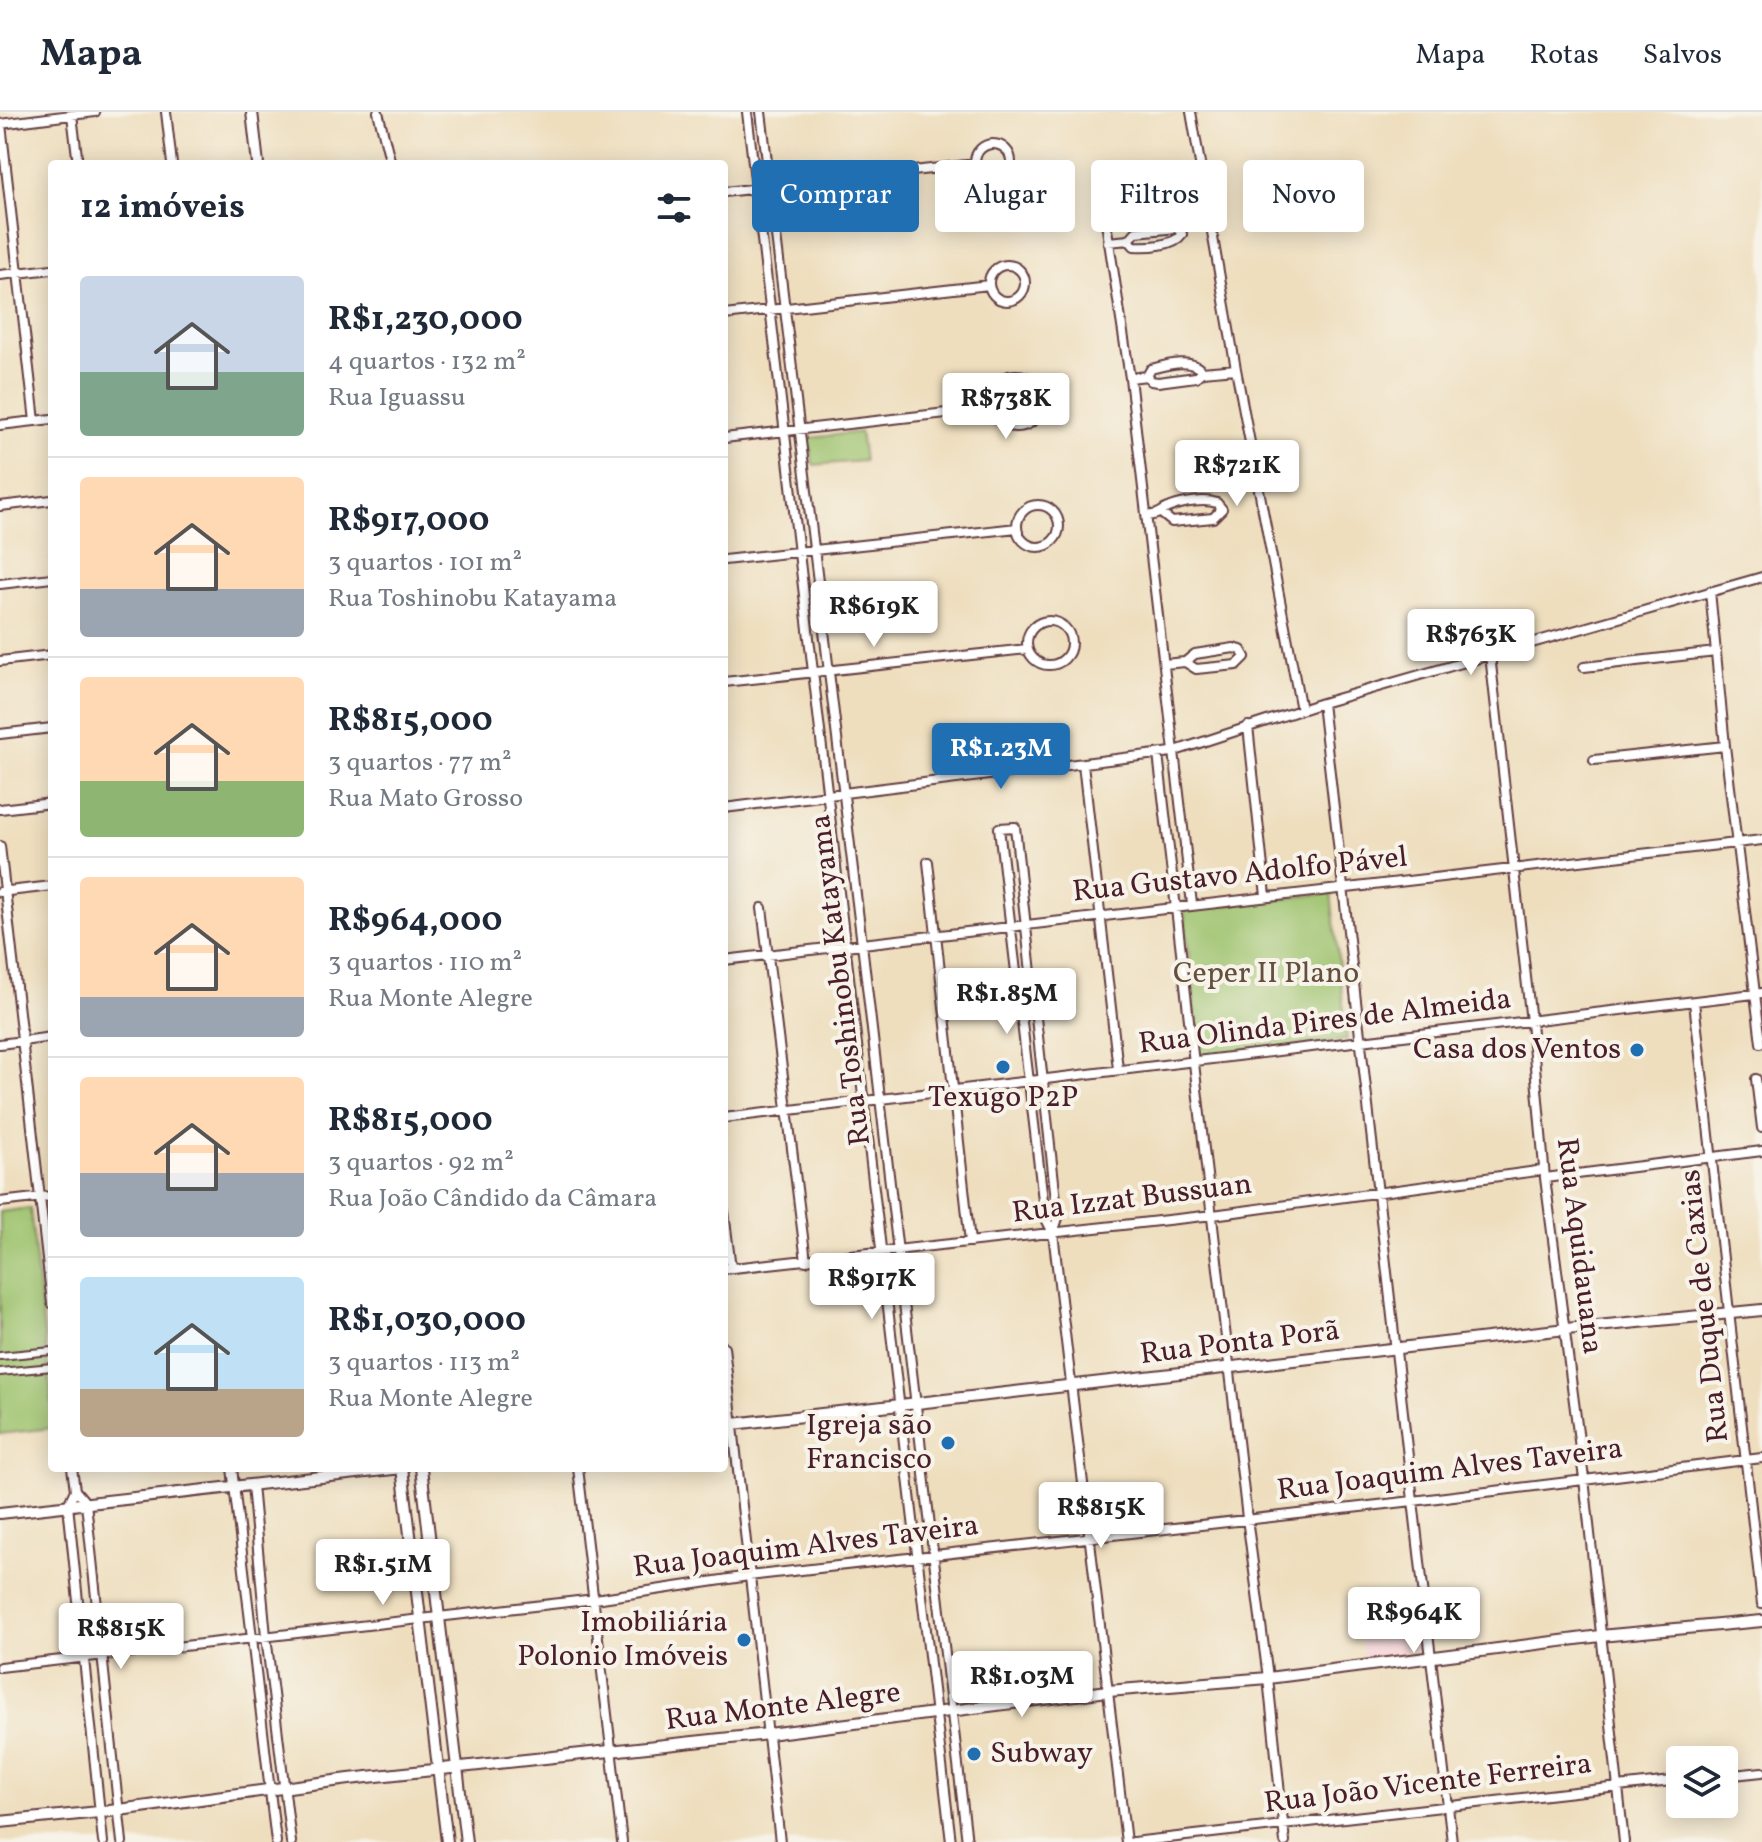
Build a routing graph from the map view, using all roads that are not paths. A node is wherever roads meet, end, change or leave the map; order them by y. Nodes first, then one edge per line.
1 (95, 112) edge
2 (166, 112) edge
3 (252, 112) edge
4 (378, 112) edge
5 (747, 112) edge
6 (761, 112) edge
7 (1191, 112) edge
8 (72, 115) junction
9 (0, 124) edge
10 (78, 160) edge
11 (172, 160) edge
12 (258, 160) edge
13 (390, 160) edge
14 (753, 160) edge
15 (766, 160) edge
16 (976, 164) joint
17 (752, 188) edge
18 (728, 192) edge
19 (761, 232) edge
20 (775, 232) edge
21 (1107, 232) edge
22 (1129, 240) junction
23 (1108, 242) junction
24 (48, 269) edge
25 (19, 273) junction
26 (0, 275) edge
27 (989, 285) junction
28 (784, 307) junction
29 (769, 309) junction
30 (728, 314) edge
31 (1236, 369) junction
32 (1202, 372) junction
33 (1147, 376) junction
34 (1130, 378) junction
35 (991, 408) junction
36 (48, 419) edge
37 (35, 421) junction
38 (0, 425) edge
39 (798, 429) junction
40 (782, 431) junction
41 (728, 438) edge
42 (48, 500) edge
43 (0, 506) edge
44 (1162, 514) junction
45 (1147, 516) junction
46 (1017, 528) junction
47 (813, 550) junction
48 (797, 552) junction
49 (728, 560) edge
50 (1762, 577) edge
51 (48, 578) edge
52 (0, 584) edge
53 (1710, 591) junction
54 (1027, 649) junction
55 (1716, 652) junction
56 (48, 655) edge
57 (1490, 655) junction
58 (0, 661) edge
59 (1185, 662) junction
60 (1164, 664) junction
61 (1584, 667) dead end
62 (828, 670) junction
63 (812, 671) junction
64 (728, 682) edge
65 (1322, 703) junction
66 (1301, 710) junction
67 (1248, 726) junction
68 (48, 728) edge
69 (0, 734) edge
70 (1725, 746) junction
71 (1172, 752) junction
72 (1158, 754) junction
73 (1594, 760) dead end
74 (1083, 764) junction
75 (843, 794) junction
76 (826, 796) junction
77 (48, 803) edge
78 (728, 808) edge
79 (0, 809) edge
80 (1762, 840) edge
81 (1738, 843) junction
82 (0, 846) edge
83 (928, 862) dead end
84 (853, 869) junction
85 (1514, 869) junction
86 (835, 872) junction
87 (48, 886) edge
88 (1342, 888) junction
89 (3, 892) edge
90 (1266, 896) junction
91 (1192, 904) junction
92 (1177, 906) junction
93 (762, 908) dead end
94 (1101, 915) junction
95 (1027, 924) junction
96 (1011, 926) junction
97 (936, 934) junction
98 (862, 944) junction
99 (845, 946) junction
100 (768, 955) junction
101 (728, 960) edge
102 (1759, 993) edge
103 (1694, 1002) junction
104 (1531, 1022) junction
105 (48, 1038) edge
106 (23, 1041) junction
107 (1361, 1042) junction
108 (1761, 1043) edge
109 (0, 1044) edge
110 (1195, 1061) junction
111 (1118, 1069) junction
112 (1045, 1078) junction
113 (1756, 1079) dead end
114 (1028, 1080) junction
115 (955, 1089) junction
116 (879, 1098) junction
117 (863, 1100) junction
118 (789, 1110) junction
119 (728, 1118) edge
120 (1762, 1128) edge
121 (1762, 1151) edge
122 (1713, 1157) junction
123 (1545, 1174) junction
124 (1378, 1194) junction
125 (48, 1196) edge
126 (40, 1197) junction
127 (0, 1202) edge
128 (1213, 1215) junction
129 (1053, 1233) junction
130 (970, 1242) junction
131 (896, 1251) junction
132 (881, 1253) junction
133 (806, 1261) junction
134 (48, 1268) edge
135 (728, 1269) edge
136 (1762, 1310) edge
137 (1729, 1314) junction
138 (1566, 1329) junction
139 (1397, 1349) junction
140 (48, 1351) edge
141 (16, 1355) junction
142 (0, 1356) edge
143 (48, 1367) edge
144 (32, 1368) junction
145 (1231, 1369) junction
146 (0, 1372) edge
147 (1072, 1386) junction
148 (915, 1403) junction
149 (899, 1405) junction
150 (728, 1425) edge
151 (1762, 1458) edge
152 (1747, 1460) junction
153 (73, 1472) edge
154 (232, 1472) edge
155 (330, 1472) edge
156 (402, 1472) edge
157 (421, 1472) edge
158 (579, 1472) edge
159 (1584, 1479) junction
160 (252, 1485) junction
161 (234, 1487) junction
162 (75, 1490) junction
163 (1413, 1501) junction
164 (86, 1503) junction
165 (68, 1505) junction
166 (0, 1513) edge
167 (1247, 1518) junction
168 (1090, 1536) junction
169 (933, 1554) junction
170 (915, 1557) junction
171 (749, 1576) junction
172 (595, 1599) junction
173 (1762, 1604) edge
174 (437, 1617) junction
175 (419, 1619) junction
176 (1762, 1621) edge
177 (266, 1636) junction
178 (1600, 1636) junction
179 (251, 1638) junction
180 (103, 1655) junction
181 (84, 1658) junction
182 (1431, 1659) junction
183 (0, 1667) edge
184 (1268, 1678) junction
185 (1108, 1691) junction
186 (951, 1710) junction
187 (935, 1712) junction
188 (768, 1734) junction
189 (612, 1751) junction
190 (458, 1768) junction
191 (439, 1770) junction
192 (1762, 1772) edge
193 (1738, 1775) edge
194 (1666, 1781) edge
195 (1619, 1786) junction
196 (285, 1788) junction
197 (269, 1790) junction
198 (1447, 1805) junction
199 (119, 1810) junction
200 (100, 1812) junction
201 (0, 1822) edge
202 (1283, 1825) junction
203 (103, 1842) edge
204 (122, 1842) edge
205 (276, 1842) edge
206 (291, 1842) edge
207 (447, 1842) edge
208 (466, 1842) edge
209 (622, 1842) edge
210 (780, 1842) edge
211 (951, 1842) edge
212 (967, 1842) edge
213 (1126, 1842) edge
214 (1133, 1842) edge
215 (1285, 1842) edge
216 (1452, 1842) edge
217 (1624, 1842) edge

1 - 8 street
2 - 11 street
3 - 12 street
4 - 13 street
5 - 14 street, Rua Toshinobu Katayama
6 - 15 street, Rua Toshinobu Katayama
7 - 31 street
8 - 9 street
8 - 10 street
9 - 25 street
16 - 16 street
17 - 18 street
19 - 29 street, Rua Toshinobu Katayama
20 - 28 street, Rua Toshinobu Katayama
21 - 23 street
22 - 22 street
22 - 23 street
23 - 34 street
24 - 25 street
25 - 26 street
25 - 37 street
27 - 27 street
27 - 28 street
28 - 29 street
28 - 39 street, Rua Toshinobu Katayama
29 - 30 street
29 - 40 street, Rua Toshinobu Katayama
31 - 32 street
31 - 66 street
32 - 33 street
32 - 33 street
33 - 34 street
34 - 45 street
35 - 35 street
35 - 39 street
36 - 37 street
37 - 38 street
39 - 40 street
39 - 47 street, Rua Toshinobu Katayama
40 - 41 street
40 - 48 street, Rua Toshinobu Katayama
42 - 43 street
44 - 44 street
44 - 45 street
45 - 60 street
46 - 46 street
46 - 47 street
47 - 48 street
47 - 62 street, Rua Toshinobu Katayama
48 - 49 street
48 - 63 street, Rua Toshinobu Katayama
50 - 53 street
51 - 52 street
53 - 55 street
53 - 57 street
54 - 54 street
54 - 62 street
55 - 61 street
55 - 70 street
56 - 58 street
57 - 65 street
57 - 85 street, Rua Aquidauana
59 - 59 street
59 - 60 street
60 - 71 street
62 - 63 street
62 - 75 street, Rua Toshinobu Katayama
63 - 64 street
63 - 76 street, Rua Toshinobu Katayama
65 - 66 street
65 - 88 street
66 - 67 street
67 - 71 street
67 - 90 street
68 - 69 street
70 - 73 street
70 - 81 street
71 - 72 street
71 - 91 street
72 - 74 street
72 - 92 street
74 - 75 street
74 - 94 street
75 - 76 street
75 - 84 street, Rua Toshinobu Katayama
76 - 78 street
76 - 86 street, Rua Toshinobu Katayama
77 - 79 street
80 - 81 street, Rua Gustavo Adolfo Pável
81 - 85 street, Rua Gustavo Adolfo Pável
81 - 102 street
82 - 89 street
83 - 97 street
84 - 86 street
84 - 98 street, Rua Toshinobu Katayama
85 - 88 street, Rua Gustavo Adolfo Pável
85 - 104 street, Rua Aquidauana
86 - 99 street, Rua Toshinobu Katayama
87 - 89 street
88 - 90 street, Rua Gustavo Adolfo Pável
88 - 107 street
89 - 106 street
90 - 91 street, Rua Gustavo Adolfo Pável
91 - 92 street, Rua Gustavo Adolfo Pável
92 - 94 street, Rua Gustavo Adolfo Pável
92 - 110 street
93 - 100 street
94 - 95 street, Rua Gustavo Adolfo Pável
94 - 111 street
95 - 96 street, Rua Gustavo Adolfo Pável
95 - 96 street
95 - 112 street
96 - 97 street, Rua Gustavo Adolfo Pável
96 - 114 street
97 - 98 street, Rua Gustavo Adolfo Pável
97 - 115 street
98 - 99 street, Rua Gustavo Adolfo Pável
98 - 116 street, Rua Toshinobu Katayama
99 - 100 street, Rua Gustavo Adolfo Pável
99 - 117 street, Rua Toshinobu Katayama
100 - 101 street, Rua Gustavo Adolfo Pável
100 - 118 street
102 - 103 street, Rua Olinda Pires de Almeida
102 - 108 street
103 - 104 street, Rua Olinda Pires de Almeida
103 - 122 street, Rua Duque de Caxias
104 - 107 street, Rua Olinda Pires de Almeida
104 - 123 street, Rua Aquidauana
105 - 106 street
106 - 109 street
106 - 126 street
107 - 110 street, Rua Olinda Pires de Almeida
107 - 124 street
110 - 111 street, Rua Olinda Pires de Almeida
110 - 128 street
111 - 112 street, Rua Olinda Pires de Almeida
112 - 114 street, Rua Olinda Pires de Almeida
112 - 129 street
113 - 120 street
114 - 115 street, Rua Olinda Pires de Almeida
114 - 129 street
115 - 116 street, Rua Olinda Pires de Almeida
115 - 130 street
116 - 117 street, Rua Olinda Pires de Almeida
116 - 131 street, Rua Toshinobu Katayama
117 - 118 street, Rua Olinda Pires de Almeida
117 - 132 street, Rua Toshinobu Katayama
118 - 119 street, Rua Olinda Pires de Almeida
118 - 133 street
121 - 122 street, Rua Izzat Bussuan
122 - 123 street, Rua Izzat Bussuan
122 - 137 street, Rua Duque de Caxias
123 - 124 street, Rua Izzat Bussuan
123 - 138 street, Rua Aquidauana
124 - 128 street, Rua Izzat Bussuan
124 - 139 street
125 - 126 street
126 - 127 street
126 - 134 street
128 - 129 street, Rua Izzat Bussuan
128 - 145 street
129 - 130 street, Rua Izzat Bussuan
129 - 147 street
130 - 131 street, Rua Izzat Bussuan
131 - 132 street, Rua Izzat Bussuan
131 - 148 street, Rua Toshinobu Katayama
132 - 133 street, Rua Izzat Bussuan
132 - 149 street, Rua Toshinobu Katayama
133 - 135 street, Rua Izzat Bussuan
136 - 137 street, Rua Ponta Porã
137 - 138 street, Rua Ponta Porã
137 - 152 street, Rua Duque de Caxias
138 - 139 street, Rua Ponta Porã
138 - 159 street, Rua Aquidauana
139 - 145 street, Rua Ponta Porã
139 - 163 street
140 - 141 street
141 - 142 street
141 - 144 street
143 - 144 street
144 - 146 street
145 - 147 street, Rua Ponta Porã
145 - 167 street
147 - 148 street, Rua Ponta Porã
147 - 168 street
148 - 149 street, Rua Ponta Porã
148 - 169 street, Rua Toshinobu Katayama
149 - 150 street, Rua Ponta Porã
149 - 170 street, Rua Toshinobu Katayama
150 - 171 street
151 - 152 street, Rua Joaquim Alves Taveira
152 - 159 street, Rua Joaquim Alves Taveira
152 - 173 street, Rua Duque de Caxias
153 - 162 street
154 - 161 street
155 - 160 street
156 - 175 street
157 - 174 street
158 - 172 street
159 - 163 street, Rua Joaquim Alves Taveira
159 - 178 street, Rua Aquidauana
160 - 161 street
160 - 177 street
161 - 164 street
161 - 179 street
162 - 164 street
162 - 165 street
163 - 167 street, Rua Joaquim Alves Taveira
163 - 182 street
164 - 165 street
164 - 180 street
165 - 166 street
165 - 181 street
167 - 168 street, Rua Joaquim Alves Taveira
167 - 184 street
168 - 169 street, Rua Joaquim Alves Taveira
168 - 185 street
169 - 170 street, Rua Joaquim Alves Taveira
169 - 186 street, Rua Toshinobu Katayama
170 - 171 street, Rua Joaquim Alves Taveira
170 - 187 street, Rua Toshinobu Katayama
171 - 172 street, Rua Joaquim Alves Taveira
171 - 188 street
172 - 174 street, Rua Joaquim Alves Taveira
172 - 189 street
174 - 175 street, Rua Joaquim Alves Taveira
174 - 190 street
175 - 177 street, Rua Joaquim Alves Taveira
175 - 191 street
176 - 178 street, Rua Monte Alegre
177 - 179 street, Rua Joaquim Alves Taveira
177 - 196 street
178 - 182 street, Rua Monte Alegre
178 - 195 street, Rua Aquidauana
179 - 180 street, Rua Joaquim Alves Taveira
179 - 197 street
180 - 181 street, Rua Joaquim Alves Taveira
180 - 199 street
181 - 183 street, Rua Joaquim Alves Taveira
181 - 200 street
182 - 184 street, Rua Monte Alegre
182 - 198 street
184 - 185 street, Rua Monte Alegre
184 - 202 street
185 - 186 street, Rua Monte Alegre
185 - 213 street
186 - 187 street, Rua Monte Alegre
186 - 212 street, Rua Toshinobu Katayama
187 - 188 street, Rua Monte Alegre
187 - 211 street, Rua Toshinobu Katayama
188 - 189 street, Rua Monte Alegre
188 - 210 street
189 - 190 street, Rua Monte Alegre
189 - 209 street
190 - 191 street, Rua Monte Alegre
190 - 208 street
191 - 196 street, Rua Monte Alegre
191 - 207 street
192 - 193 street
194 - 195 street, Rua João Vicente Ferreira
195 - 198 street, Rua João Vicente Ferreira
195 - 217 street, Rua Aquidauana
196 - 197 street, Rua Monte Alegre
196 - 206 street
197 - 199 street, Rua Monte Alegre
197 - 205 street
198 - 202 street, Rua João Vicente Ferreira
198 - 216 street
199 - 200 street, Rua Monte Alegre
199 - 204 street
200 - 201 street, Rua Monte Alegre
200 - 203 street
202 - 214 street, Rua João Vicente Ferreira
202 - 215 street

